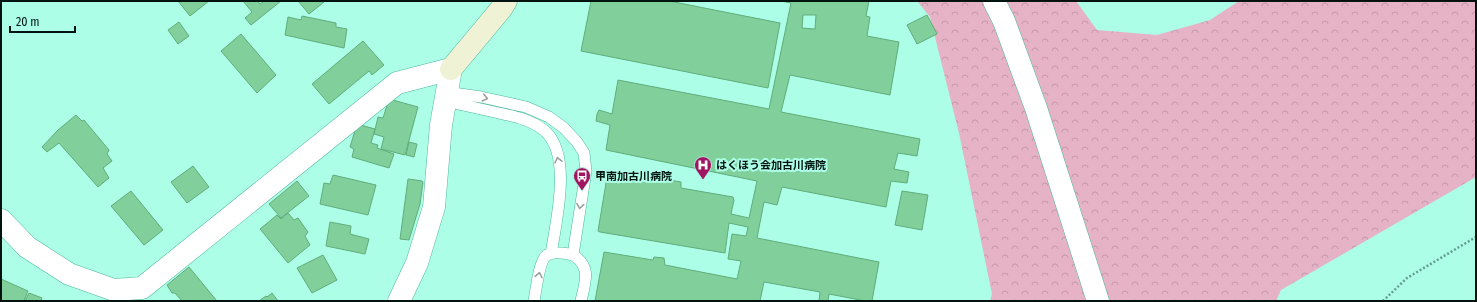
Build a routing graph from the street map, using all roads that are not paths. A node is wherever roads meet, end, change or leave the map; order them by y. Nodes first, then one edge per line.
1 (506, 1) edge
2 (994, 1) edge
3 (450, 69) junction
4 (446, 97) junction
5 (1, 220) edge
6 (551, 254) junction
7 (572, 255) junction
8 (399, 301) edge
9 (534, 301) edge
10 (581, 301) edge
11 (1098, 301) edge

1 - 3 street
2 - 11 street
3 - 4 street
3 - 5 street
6 -> 4 lane
4 -> 7 lane
4 - 8 street
6 - 7 lane
9 -> 6 lane
7 - 10 lane

